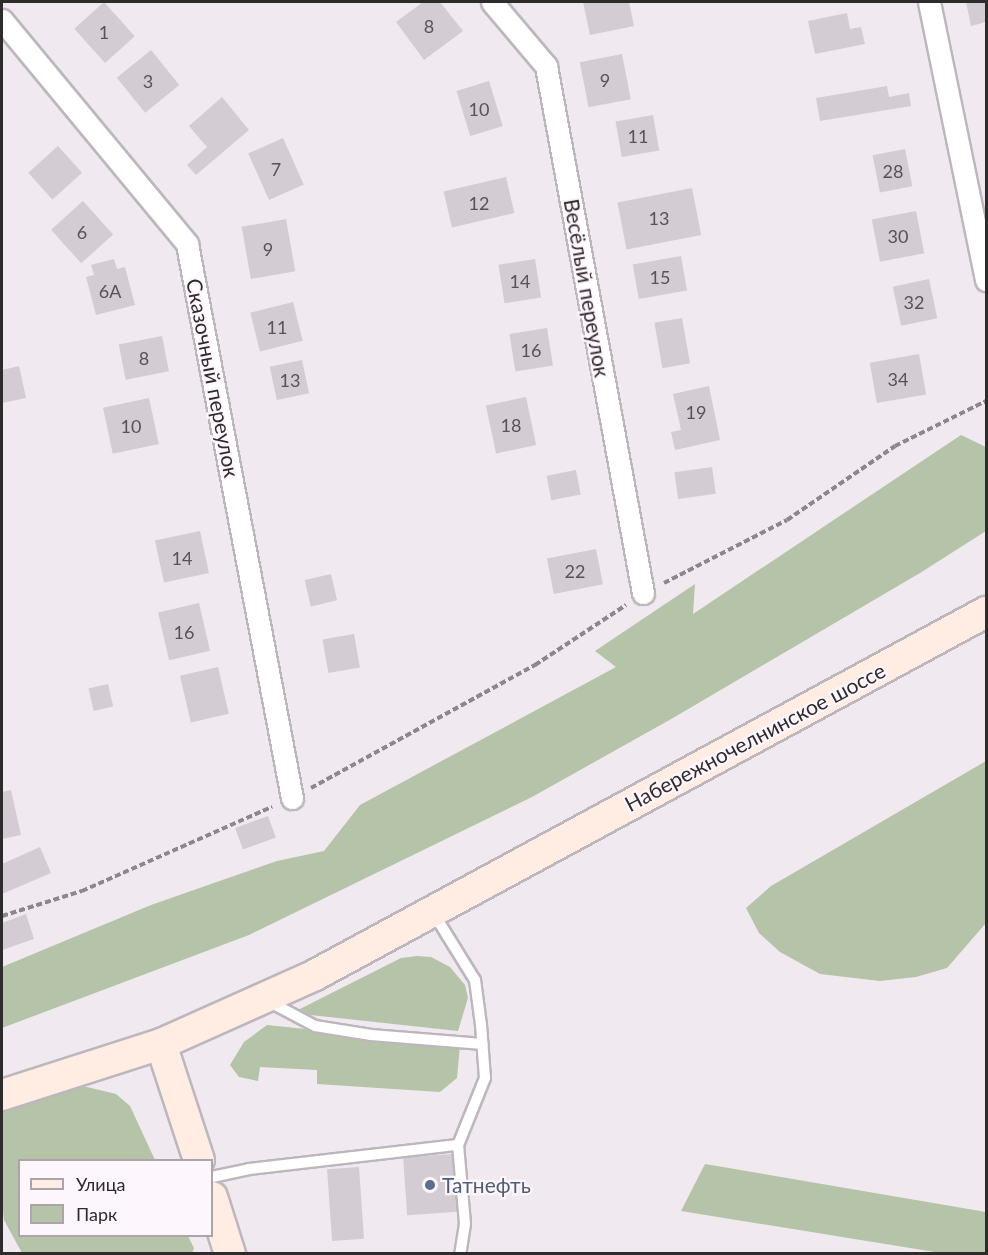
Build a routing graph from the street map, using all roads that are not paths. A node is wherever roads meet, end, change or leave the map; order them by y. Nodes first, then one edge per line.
1 (492, 2) edge
2 (929, 2) edge
3 (2, 20) edge
4 (987, 280) edge
5 (644, 593) road end
6 (987, 612) edge
7 (292, 798) road end
8 (433, 912) junction
9 (262, 999) junction
10 (161, 1044) junction
11 (483, 1044) junction
12 (2, 1095) edge
13 (458, 1145) junction
14 (198, 1159) edge
15 (213, 1177) edge
16 (213, 1200) edge
17 (230, 1254) edge
18 (460, 1254) edge

1 - 5 street, Весёлый переулок
2 - 4 street
3 - 7 street, Сказочный переулок
6 - 8 main road, Набережночелнинское шоссе
8 - 9 main road, Набережночелнинское шоссе
8 - 11 lane
9 - 10 main road, Набережночелнинское шоссе
9 - 11 lane
10 - 12 main road, Набережночелнинское шоссе
10 - 14 main road
11 - 13 lane
13 - 15 lane
13 - 18 lane
16 - 17 main road

